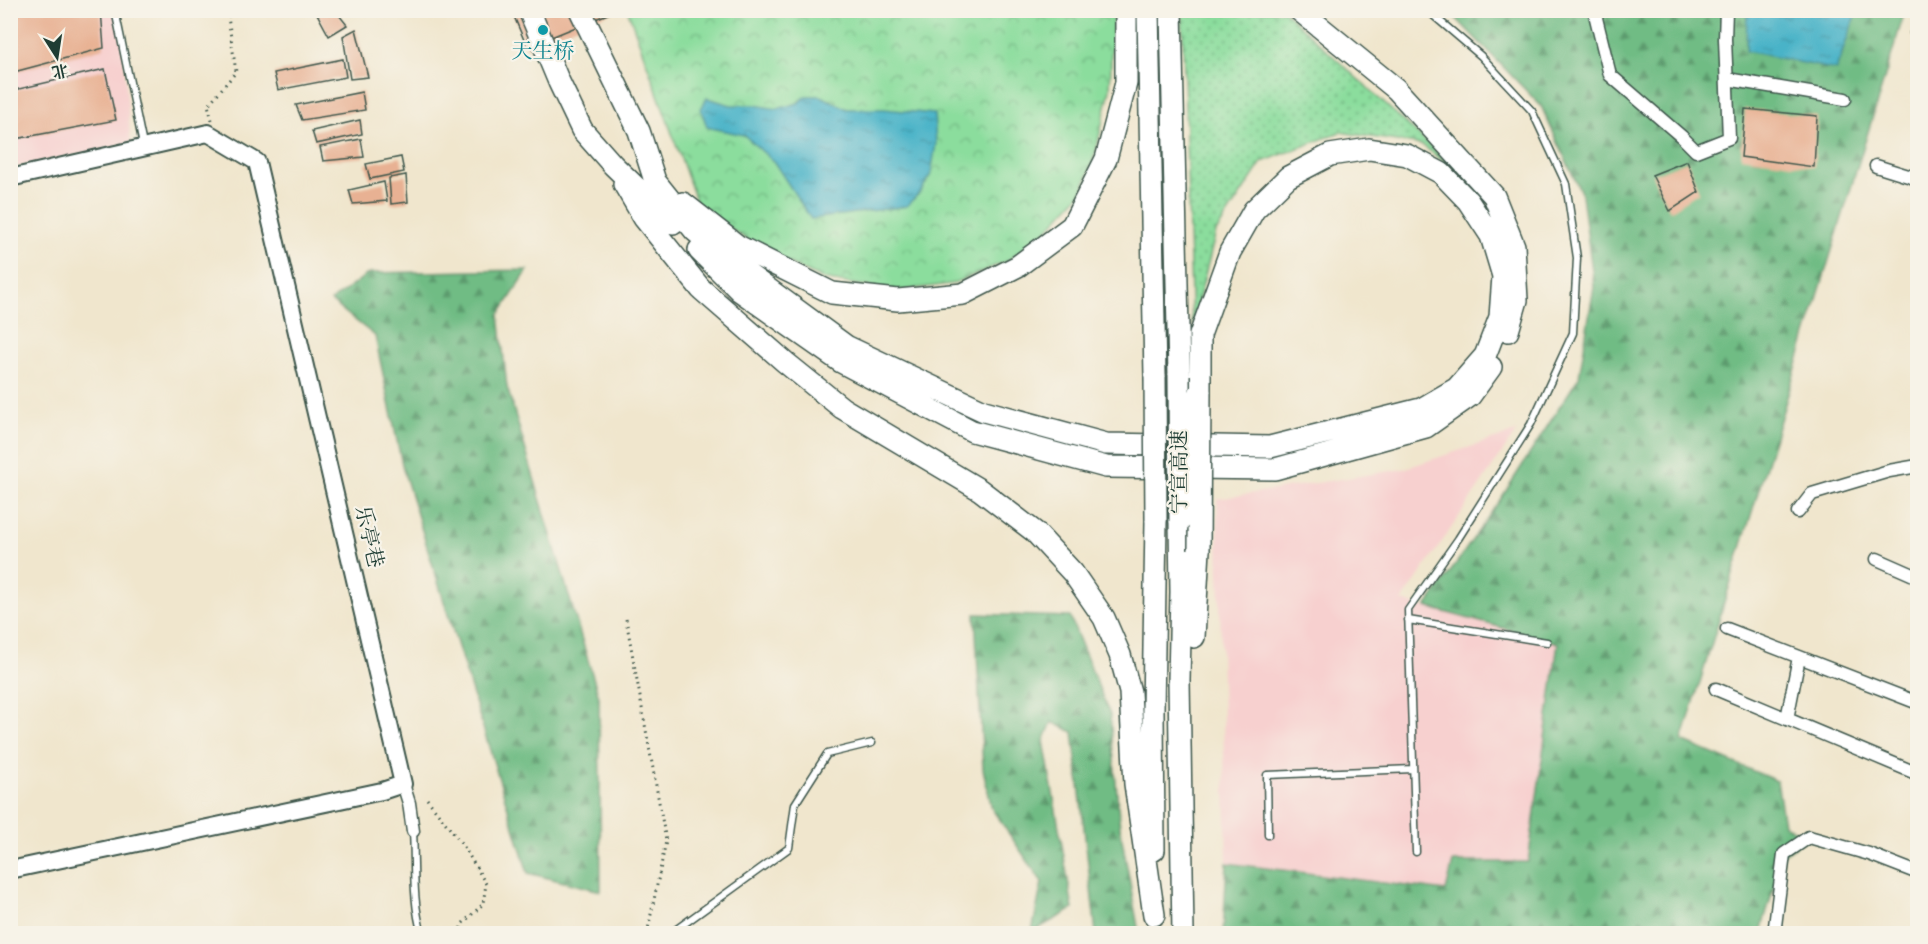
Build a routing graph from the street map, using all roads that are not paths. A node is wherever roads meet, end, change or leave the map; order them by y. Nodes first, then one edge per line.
1 (115, 10) edge
2 (529, 10) edge
3 (580, 10) edge
4 (1126, 10) edge
5 (1148, 10) edge
6 (1171, 10) edge
7 (1299, 10) edge
8 (1427, 10) edge
9 (1594, 10) edge
10 (1726, 10) edge
11 (1727, 79) junction
12 (1845, 99) dead end
13 (143, 149) junction
14 (613, 165) junction
15 (1876, 166) dead end
16 (10, 178) edge
17 (1917, 179) edge
18 (655, 181) junction
19 (1917, 466) edge
20 (1798, 512) dead end
21 (1877, 559) dead end
22 (1917, 577) edge
23 (1408, 620) junction
24 (1727, 629) dead end
25 (1547, 642) dead end
26 (1798, 657) junction
27 (1716, 689) dead end
28 (1917, 703) edge
29 (1787, 719) junction
30 (872, 743) dead end
31 (1413, 769) junction
32 (1917, 774) edge
33 (403, 784) junction
34 (1182, 829) junction
35 (413, 831) joint
36 (1268, 835) dead end
37 (1416, 852) dead end
38 (10, 870) edge
39 (1917, 873) edge
40 (1154, 924) edge
41 (422, 933) edge
42 (670, 933) edge
43 (1183, 933) edge
44 (1774, 933) edge

1 - 13 lane
2 - 14 highway
3 - 18 highway
4 - 18 highway
5 - 40 highway, 宁宣高速, bridge
6 - 34 highway, 宁宣高速, bridge
7 - 14 highway
8 - 23 lane
9 - 11 street
10 - 11 street
11 - 12 street
13 - 16 street
13 - 33 street, 乐亭巷
14 - 40 highway
15 - 17 street
18 - 34 highway, bridge
19 - 20 street
21 - 22 street
23 - 25 lane
23 - 31 lane
24 - 26 street
26 - 28 street
26 - 29 street
27 - 29 street
29 - 32 street
30 - 42 lane
31 - 36 lane
31 - 37 lane
33 - 35 street
33 - 38 street
34 - 43 highway, 宁宣高速
35 - 41 lane
39 - 44 street

